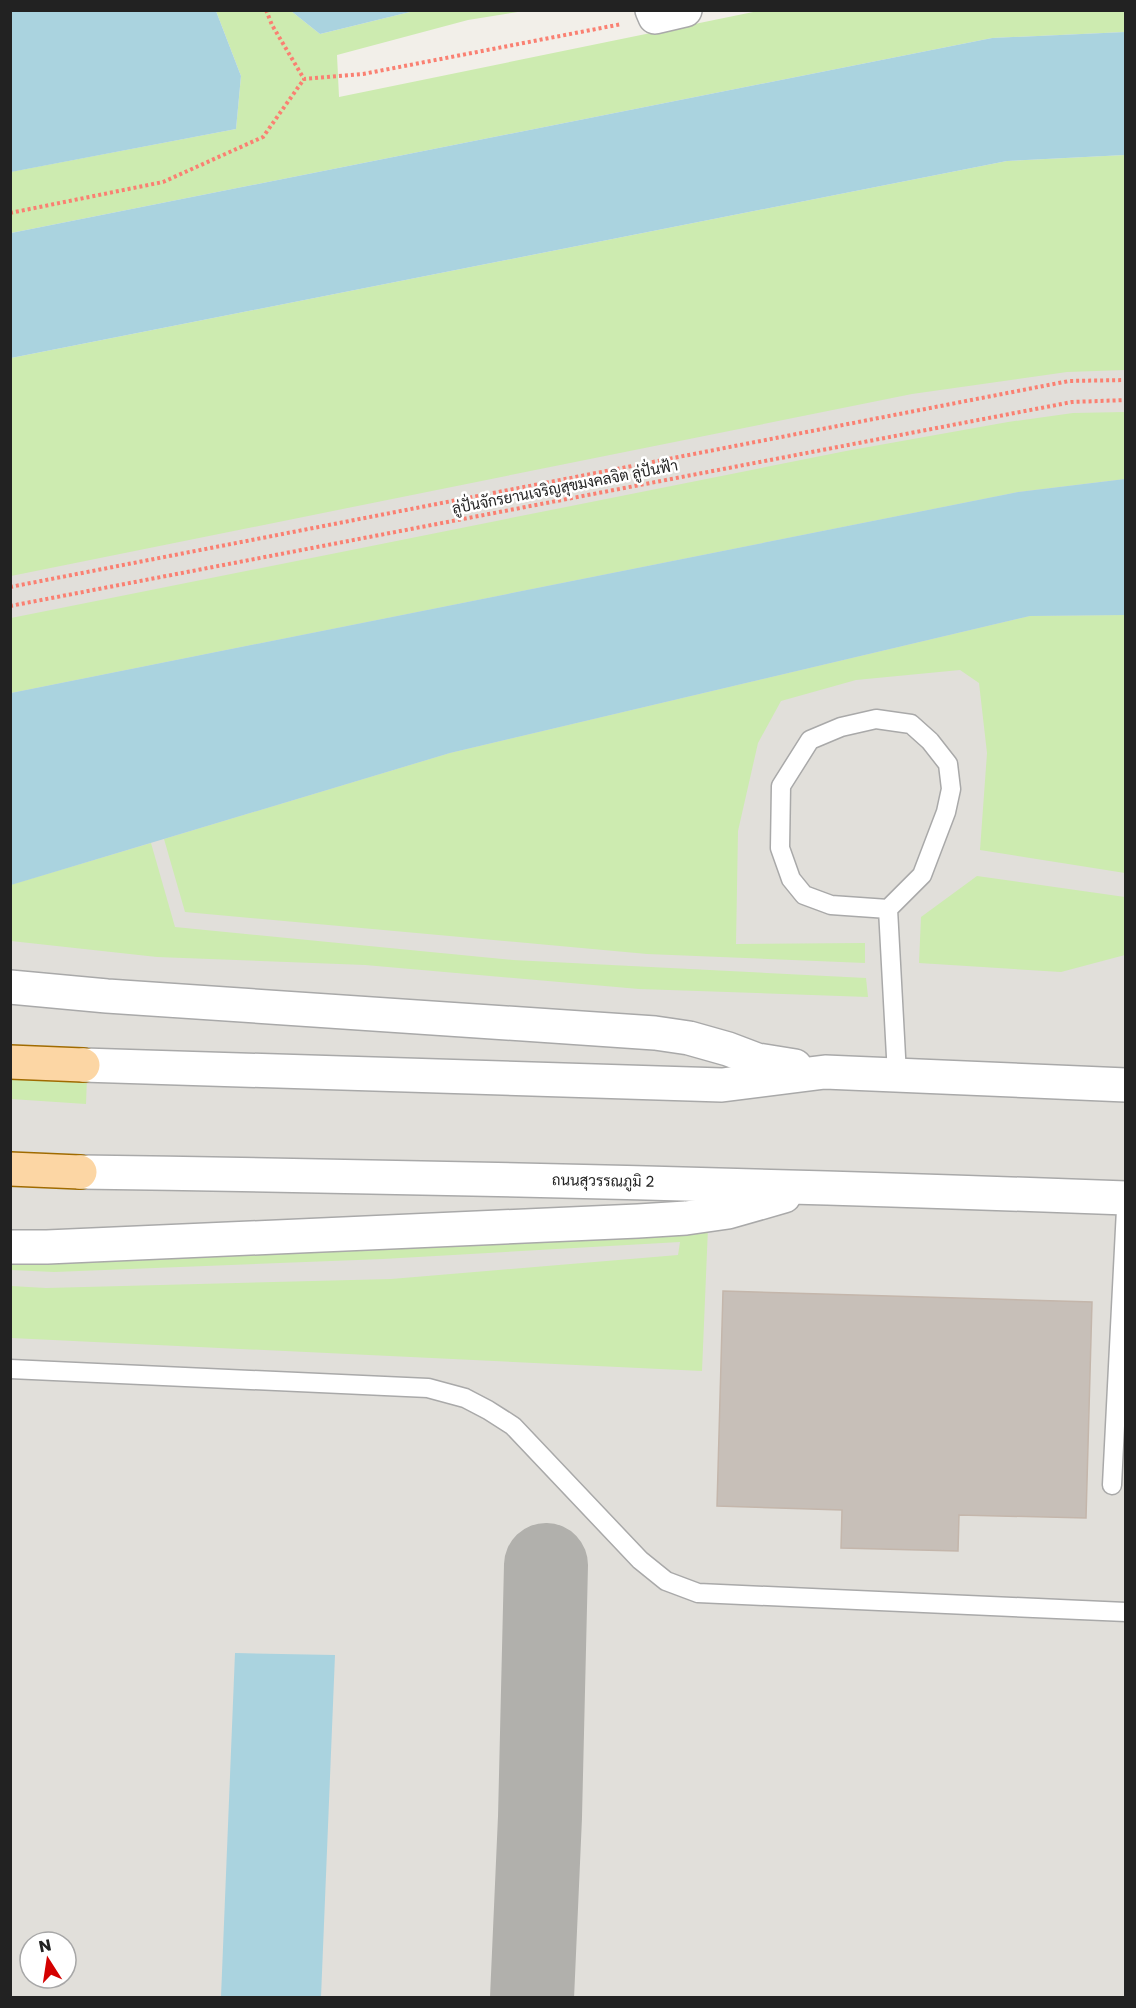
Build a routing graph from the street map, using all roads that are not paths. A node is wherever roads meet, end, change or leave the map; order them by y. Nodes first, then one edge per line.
1 (888, 909) junction
2 (10, 987) edge
3 (10, 1062) edge
4 (83, 1065) joint
5 (825, 1072) junction
6 (897, 1075) junction
7 (1125, 1085) edge
8 (10, 1169) edge
9 (80, 1172) joint
10 (821, 1187) junction
11 (1125, 1198) edge
12 (1125, 1209) edge
13 (10, 1247) edge
14 (10, 1369) edge
15 (1112, 1485) dead end
16 (1125, 1612) edge

1 - 1 lane
1 - 6 lane
2 - 5 street
3 - 4 main road
4 - 5 street
5 - 6 street
6 - 7 street
8 - 9 main road
9 - 10 street, ถนนสุวรรณภูมิ 2
10 - 11 street, ถนนสุวรรณภูมิ 2
10 - 13 street
12 - 15 lane
14 - 16 lane

